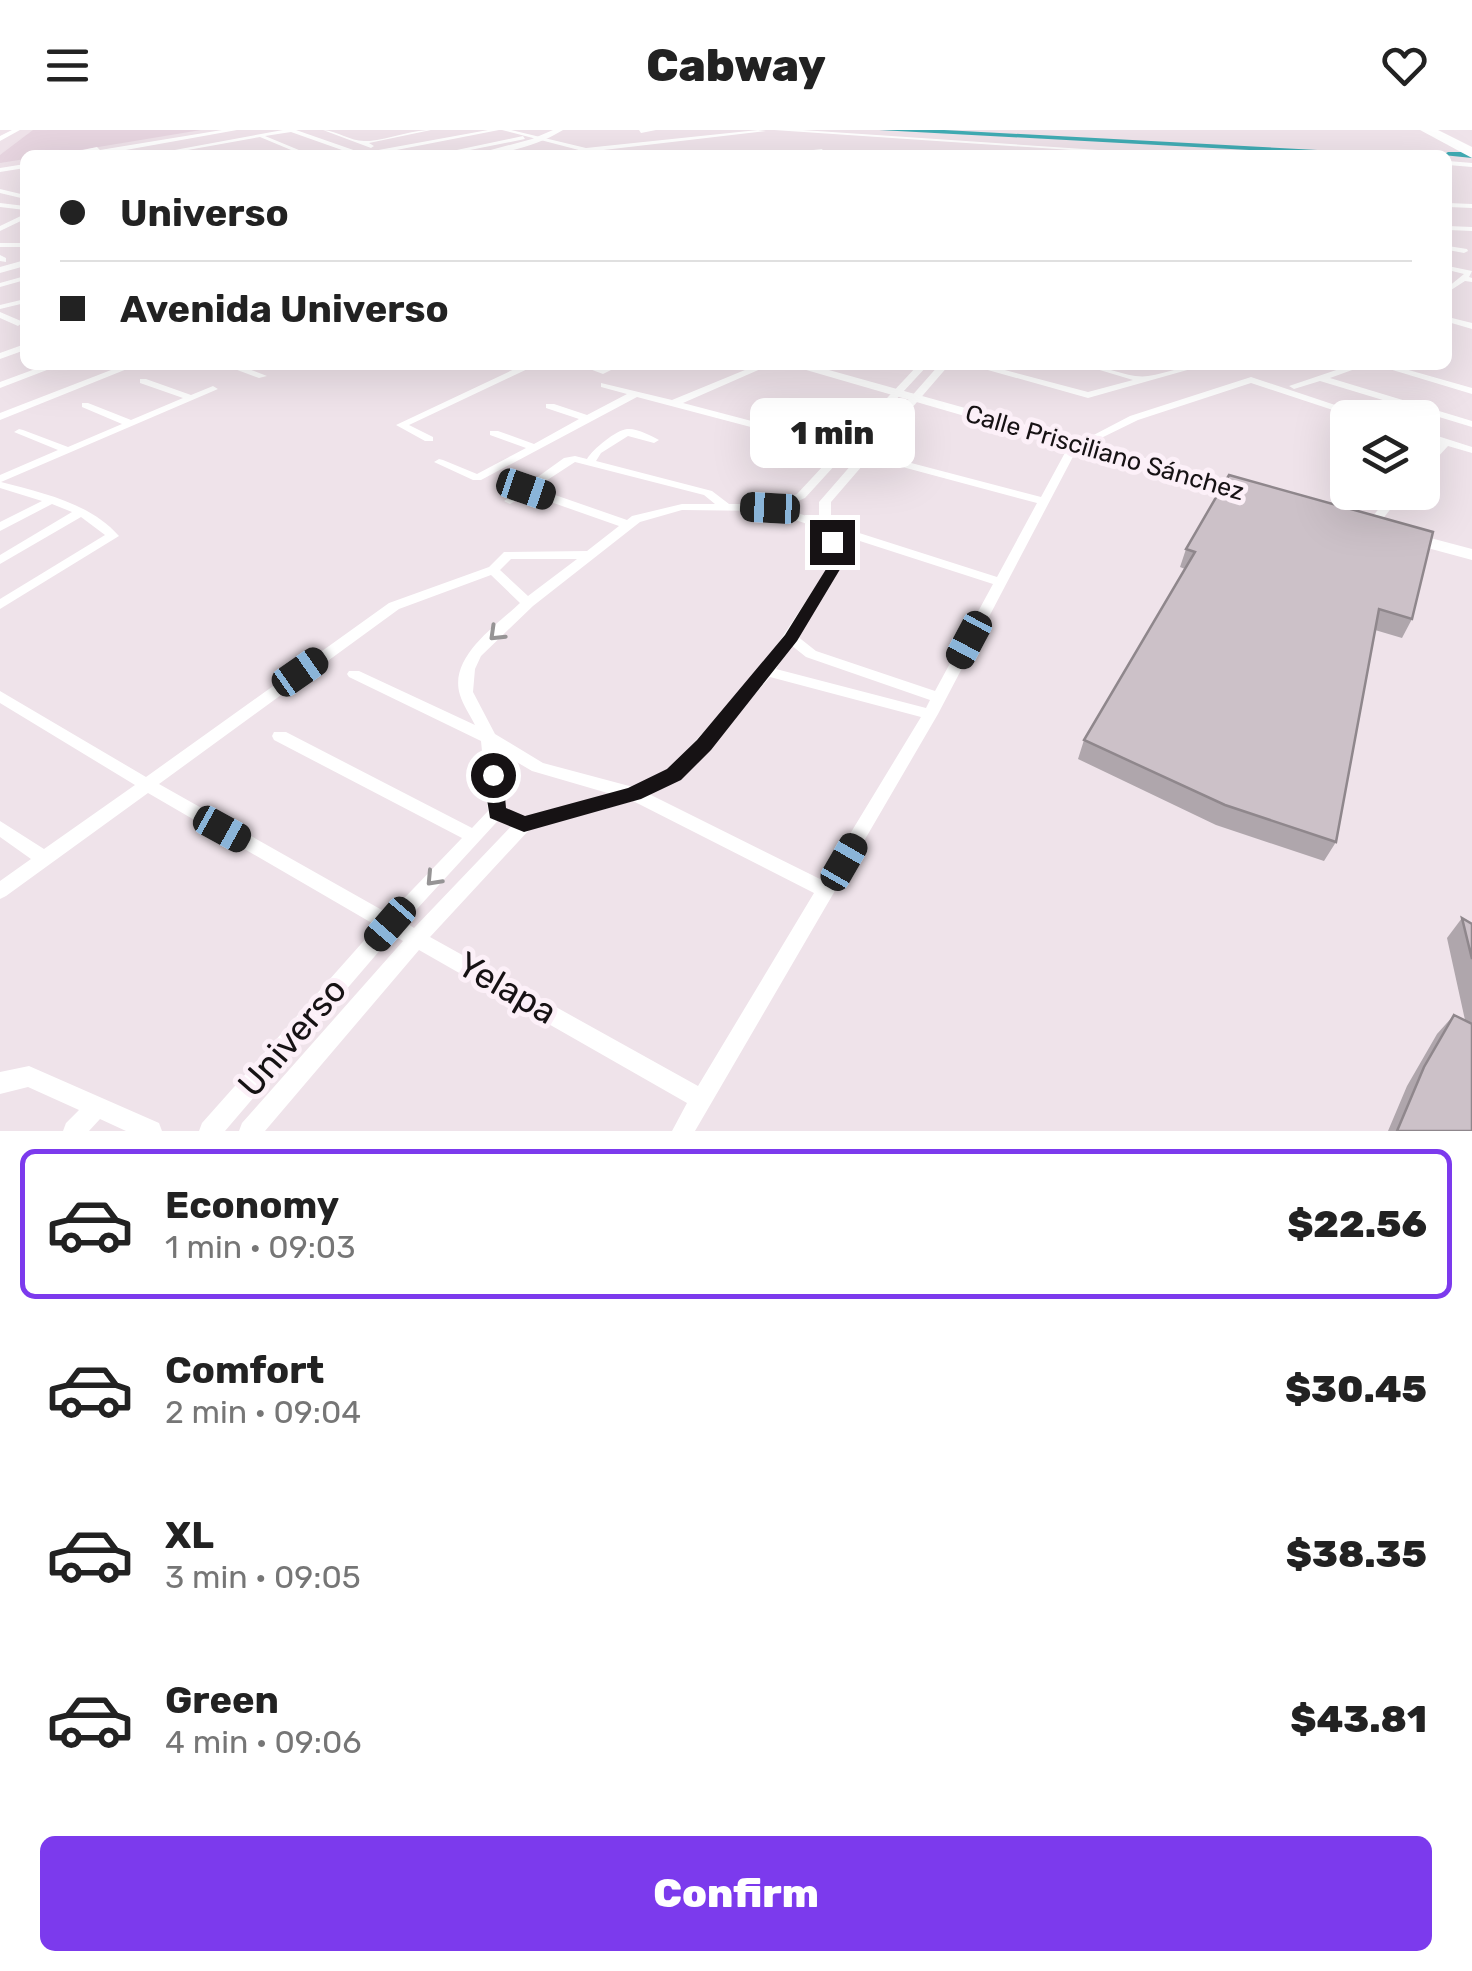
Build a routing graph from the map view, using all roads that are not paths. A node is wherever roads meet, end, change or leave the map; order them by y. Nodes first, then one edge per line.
1 (17, 130) edge
2 (234, 130) edge
3 (292, 130) edge
4 (326, 130) edge
5 (388, 130) edge
6 (428, 130) edge
7 (446, 130) edge
8 (496, 130) edge
9 (505, 130) edge
10 (563, 130) edge
11 (653, 130) edge
12 (681, 130) edge
13 (777, 130) edge
14 (1424, 130) edge
15 (1432, 130) edge
16 (1444, 130) edge
17 (641, 131) edge
18 (763, 131) edge
19 (210, 133) edge
20 (2, 134) edge
21 (403, 135) junction
22 (261, 137) junction
23 (469, 137) junction
24 (693, 138) junction
25 (534, 140) junction
26 (238, 141) junction
27 (222, 143) junction
28 (363, 143) junction
29 (430, 145) junction
30 (1465, 146) edge
31 (196, 148) junction
32 (109, 149) junction
33 (101, 150) edge
34 (105, 150) edge
35 (182, 150) edge
36 (201, 150) edge
37 (295, 150) edge
38 (347, 150) edge
39 (381, 150) edge
40 (399, 150) edge
41 (469, 150) edge
42 (495, 150) edge
43 (503, 150) edge
44 (569, 150) edge
45 (603, 150) edge
46 (1081, 150) edge
47 (1452, 249) edge
48 (1464, 252) dead end
49 (0, 315) edge
50 (0, 329) edge
51 (41, 370) edge
52 (119, 370) edge
53 (244, 370) edge
54 (521, 370) edge
55 (754, 370) edge
56 (817, 370) edge
57 (842, 370) edge
58 (919, 370) edge
59 (937, 370) edge
60 (992, 370) edge
61 (1107, 370) edge
62 (1182, 370) edge
63 (1345, 370) edge
64 (1398, 370) edge
65 (262, 376) dead end
66 (1320, 378) junction
67 (1145, 380) junction
68 (143, 381) dead end
69 (0, 384) edge
70 (604, 385) dead end
71 (1294, 386) dead end
72 (213, 389) dead end
73 (1472, 391) edge
74 (908, 392) junction
75 (635, 394) junction
76 (191, 398) junction
77 (670, 404) junction
78 (85, 405) dead end
79 (1330, 405) edge
80 (550, 406) dead end
81 (0, 416) edge
82 (588, 419) junction
83 (129, 423) junction
84 (1472, 424) edge
85 (19, 432) dead end
86 (494, 433) dead end
87 (1091, 439) junction
88 (429, 440) dead end
89 (654, 440) dead end
90 (1440, 440) edge
91 (1446, 442) junction
92 (533, 446) junction
93 (1440, 448) edge
94 (67, 450) junction
95 (1472, 450) edge
96 (846, 451) junction
97 (1071, 451) dead end
98 (865, 456) junction
99 (591, 460) junction
100 (439, 462) dead end
101 (2, 486) edge
102 (526, 489) junction
103 (801, 496) junction
104 (510, 501) dead end
105 (1044, 501) junction
106 (48, 502) junction
107 (824, 502) junction
108 (725, 506) junction
109 (770, 508) junction
110 (1377, 510) edge
111 (80, 513) junction
112 (1363, 521) junction
113 (628, 525) junction
114 (0, 527) edge
115 (825, 527) junction
116 (1472, 545) edge
117 (589, 555) junction
118 (1472, 555) edge
119 (0, 560) edge
120 (493, 570) junction
121 (1000, 582) junction
122 (528, 603) junction
123 (0, 604) edge
124 (791, 638) junction
125 (767, 670) junction
126 (354, 674) dead end
127 (0, 696) edge
128 (938, 697) junction
129 (930, 714) junction
130 (280, 736) dead end
131 (489, 738) junction
132 (145, 782) junction
133 (634, 794) junction
134 (497, 813) junction
135 (524, 824) junction
136 (0, 828) edge
137 (473, 836) junction
138 (43, 858) junction
139 (0, 891) edge
140 (827, 891) junction
141 (390, 924) junction
142 (418, 937) junction
143 (0, 1083) edge
144 (702, 1100) junction
145 (98, 1108) junction
146 (74, 1131) edge
147 (152, 1131) edge
148 (210, 1131) edge
149 (250, 1131) edge
150 (682, 1131) edge

1 - 20 street
2 - 19 street
3 - 22 street
3 - 38 street
4 - 28 street
5 - 21 street
6 - 21 street
7 - 23 street
8 - 23 street
9 - 25 street
10 - 25 main road
11 - 17 street
12 - 24 street
13 - 46 street
14 - 30 main road
15 - 30 highway
16 - 30 highway
18 - 24 street
19 - 26 street
19 - 27 street
19 - 32 street
21 - 28 street
21 - 29 street
22 - 26 street
22 - 37 street
23 - 29 street
24 - 45 street
25 - 41 street
25 - 42 main road
25 - 43 main road
25 - 44 street
26 - 27 street
27 - 31 street
28 - 39 street
29 - 40 street
31 - 35 street
31 - 36 street
32 - 33 street
32 - 34 street
47 - 48 street
49 - 50 street
51 - 69 street
52 - 81 street
53 - 65 street
54 - 88 street
55 - 77 street
56 - 74 main road, Calle Prisciliano Sánchez
57 - 74 main road, Calle Prisciliano Sánchez
58 - 74 street
59 - 74 street
60 - 67 street
61 - 67 street
62 - 67 street
63 - 66 street
64 - 73 street
66 - 71 street
66 - 84 street
68 - 76 street
70 - 75 street
72 - 76 street
74 - 87 main road, Calle Prisciliano Sánchez
74 - 87 main road, Calle Prisciliano Sánchez
74 - 96 street
74 - 98 street
75 - 77 street
75 - 82 street
76 - 83 street
77 - 96 street
78 - 83 street
79 - 87 street
80 - 82 street
82 - 92 street
83 - 94 street
85 - 94 street
86 - 92 street
89 - 99 street
90 - 91 street
91 - 93 street
91 - 95 street
92 - 100 street
94 - 101 street
96 - 98 street
96 - 103 street
97 - 105 street
98 - 105 street
98 - 107 street
99 - 102 street
99 - 108 street
101 - 106 street
102 - 104 street
102 - 113 street
103 - 107 street
103 - 109 street
105 - 121 street
106 - 111 street
106 - 114 street
107 - 115 street
108 - 109 street
108 - 113 street
109 - 115 street
110 - 112 street
111 - 119 street
111 - 123 street
112 - 116 main road
112 - 118 main road
113 - 117 street
115 - 121 street
115 - 124 street
117 - 120 street
117 - 122 street
120 - 122 street
120 - 132 street
121 - 128 street
122 -> 131 street
124 - 125 street
124 - 128 street
125 - 129 street
125 - 133 street
126 - 131 street
127 - 132 street, Yelapa
128 - 129 street
129 - 140 street
130 - 137 street
131 - 133 street
131 - 134 street
132 - 138 street
132 - 141 street, Yelapa
133 - 135 street
133 - 140 street
134 - 135 street
134 - 137 street, Universo
135 - 142 street, Universo
136 - 138 street
137 -> 141 street, Universo
138 - 139 street
140 - 144 street
141 - 142 street, Yelapa
141 - 148 street, Universo
142 - 144 street, Yelapa
142 - 149 street, Universo
143 - 145 street
144 - 150 street
145 - 146 street
145 - 147 street

